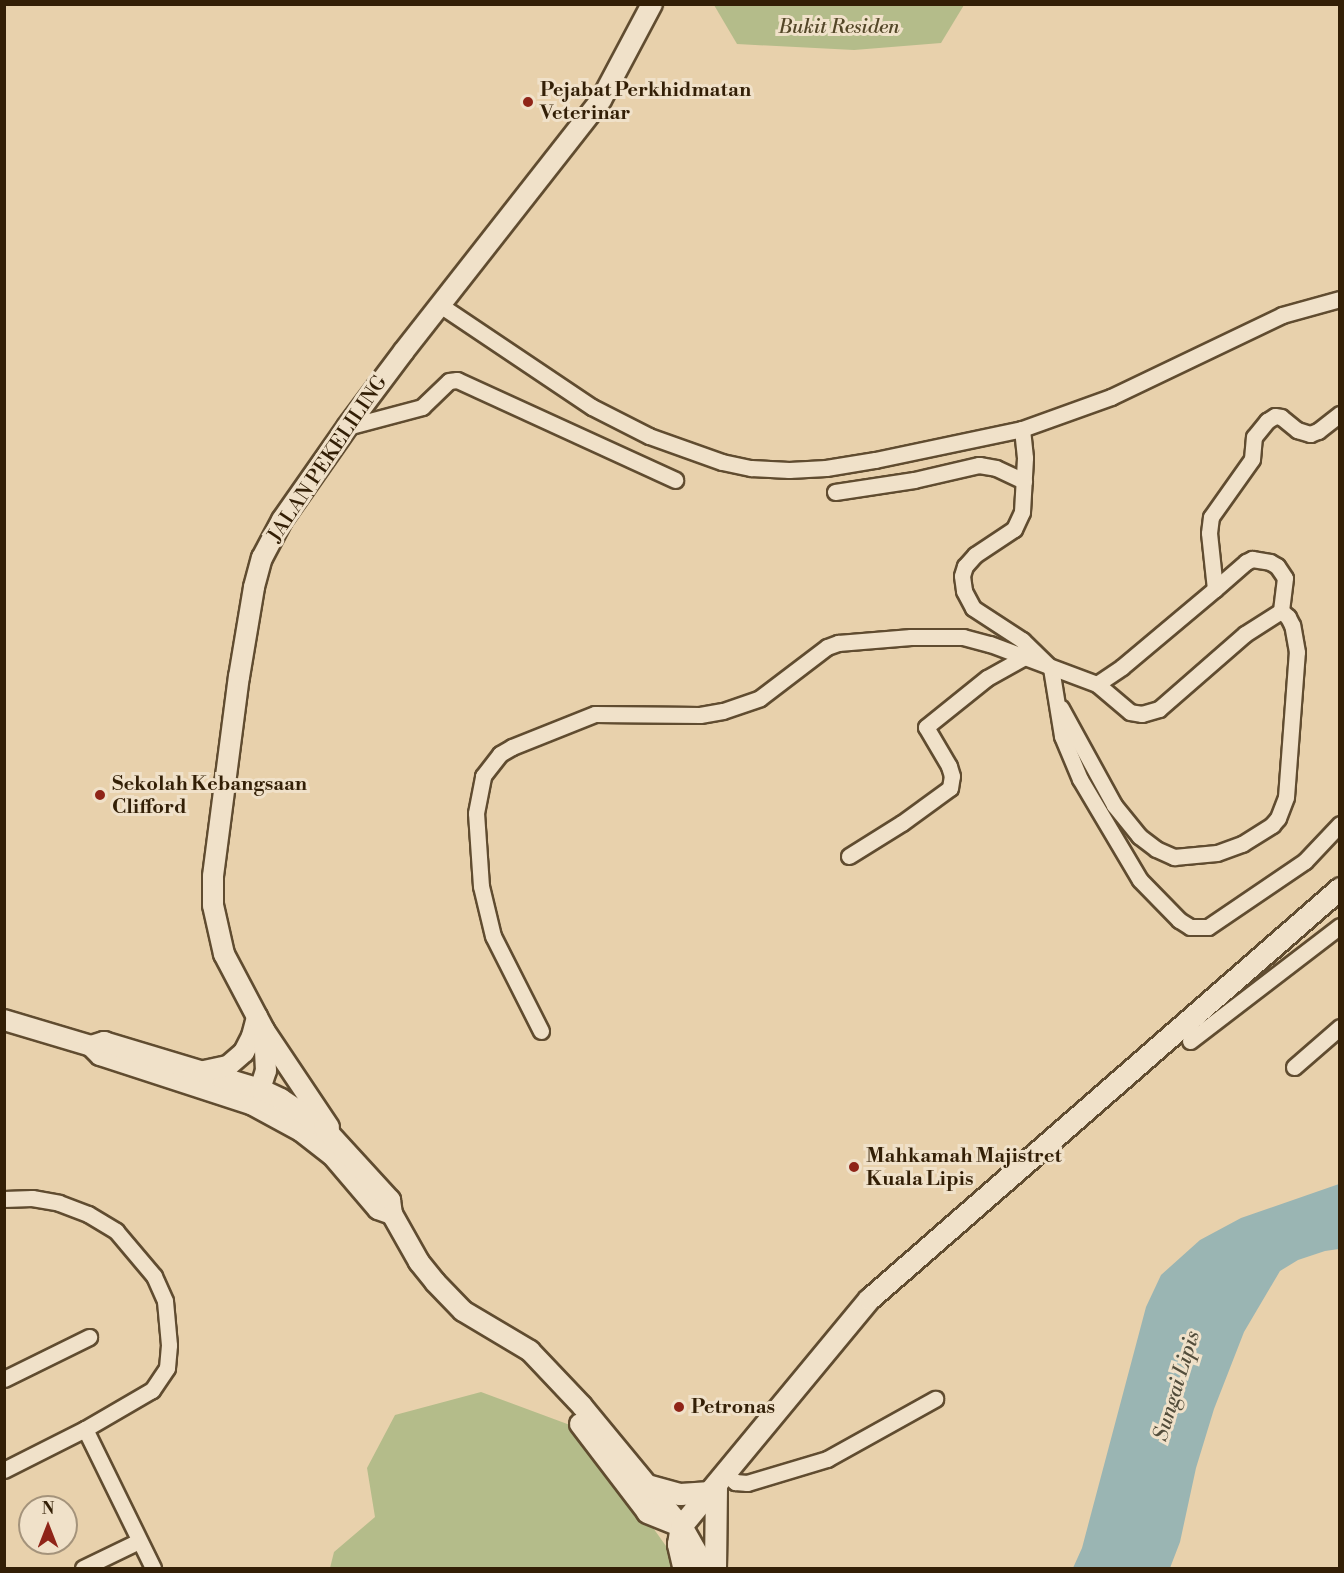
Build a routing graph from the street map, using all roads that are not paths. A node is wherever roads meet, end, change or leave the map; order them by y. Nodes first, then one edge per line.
1 (652, 4) edge
2 (1340, 299) edge
3 (440, 305) junction
4 (1340, 414) edge
5 (347, 427) junction
6 (1022, 429) junction
7 (675, 480) dead end
8 (1024, 481) junction
9 (835, 492) dead end
10 (1215, 589) junction
11 (1281, 611) junction
12 (1023, 658) junction
13 (1051, 668) junction
14 (1097, 684) junction
15 (1058, 702) junction
16 (1340, 824) edge
17 (849, 856) dead end
18 (1339, 890) edge
19 (1340, 926) edge
20 (4, 1020) edge
21 (260, 1023) junction
22 (1340, 1027) edge
23 (541, 1031) dead end
24 (1190, 1041) dead end
25 (90, 1046) junction
26 (1294, 1067) dead end
27 (204, 1071) junction
28 (260, 1089) junction
29 (226, 1094) junction
30 (273, 1115) junction
31 (339, 1142) junction
32 (4, 1199) edge
33 (392, 1214) junction
34 (89, 1337) dead end
35 (519, 1347) junction
36 (4, 1379) edge
37 (935, 1399) dead end
38 (85, 1429) junction
39 (4, 1470) edge
40 (717, 1483) junction
41 (650, 1486) junction
42 (647, 1512) junction
43 (681, 1526) junction
44 (139, 1541) junction
45 (684, 1567) edge
46 (83, 1569) edge
47 (153, 1569) edge
48 (705, 1569) edge
49 (715, 1569) edge

1 - 3 street, JALAN PEKELILING
2 - 6 street
3 - 5 street, JALAN PEKELILING
3 - 6 street
4 - 10 street
5 - 7 street
5 - 21 street, JALAN PEKELILING
6 - 8 street
8 - 9 street
8 - 13 street
10 - 11 street
10 - 14 street
11 - 14 street
11 - 15 street
12 - 13 street
12 - 17 street
12 - 23 street
13 - 14 street
13 - 15 street
15 - 16 street
18 - 40 main road
19 - 24 street
20 - 25 street
21 - 27 street
21 - 28 street, JALAN PEKELILING
21 - 31 street
22 - 26 street
25 - 27 street
25 - 29 street
27 - 28 street
28 - 29 street
28 - 30 street
28 - 31 street
29 - 30 street
30 - 33 street
31 - 33 street
32 - 38 street
33 - 35 street
34 - 36 street
35 - 41 street
35 - 42 street
37 - 40 street
38 - 39 street
38 - 44 street
40 - 41 main road
40 - 43 main road
40 - 49 main road
41 - 43 street
42 - 43 main road
42 - 45 main road
43 - 45 main road
43 - 48 main road
44 - 46 street
44 - 47 street

